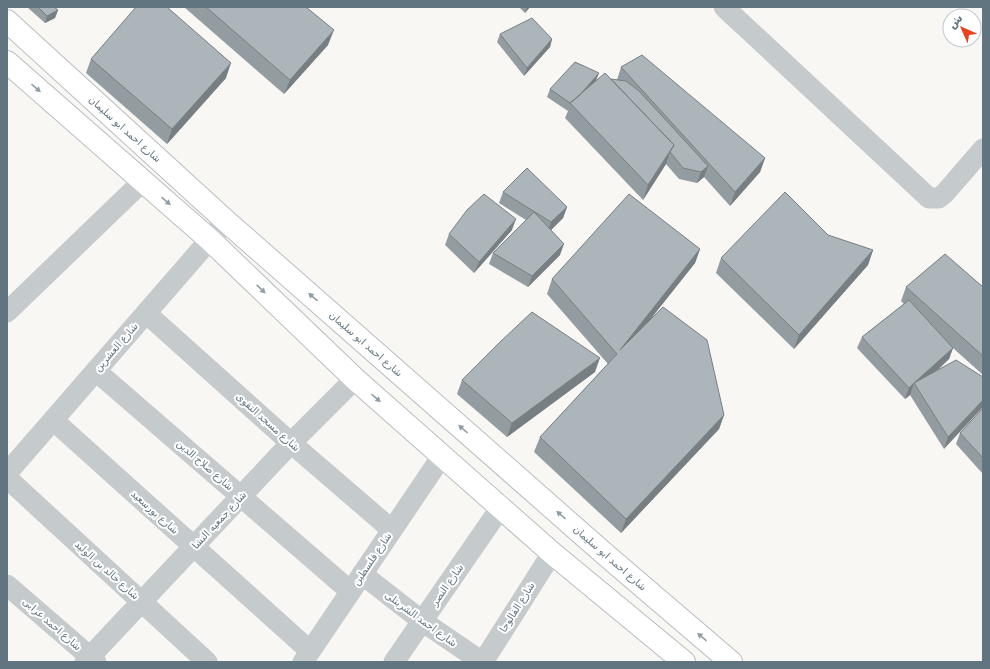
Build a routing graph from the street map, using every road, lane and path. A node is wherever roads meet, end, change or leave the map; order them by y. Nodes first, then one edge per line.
1 (724, 7) edge
2 (7, 21) edge
3 (7, 62) edge
4 (983, 149) edge
5 (143, 181) junction
6 (226, 221) junction
7 (210, 240) junction
8 (7, 312) edge
9 (146, 313) junction
10 (96, 371) junction
11 (355, 379) junction
12 (53, 420) junction
13 (291, 443) junction
14 (442, 456) junction
15 (7, 473) edge
16 (7, 478) edge
17 (242, 496) junction
18 (500, 508) junction
19 (392, 530) junction
20 (194, 547) junction
21 (552, 553) junction
22 (608, 556) junction
23 (584, 579) junction
24 (356, 583) junction
25 (7, 586) edge
26 (142, 601) junction
27 (422, 621) junction
28 (306, 657) edge
29 (91, 660) edge
30 (207, 662) edge
31 (394, 662) edge
32 (482, 662) edge
33 (684, 662) edge
34 (731, 662) edge

1 - 4 street
2 - 6 main road, شارع احمد ابو سليمان
3 -> 5 main road
5 -> 7 main road
5 - 8 street
6 - 7 street, شارع العشرين
22 -> 6 main road, شارع احمد ابو سليمان
7 - 9 street, شارع العشرين
7 -> 11 main road
9 - 10 street, شارع العشرين
9 - 13 street, شارع مسجد التقوى
10 - 12 street, شارع العشرين
10 - 17 street, شارع صلاح الدين
11 - 13 street, شارع جمعيه النشا
11 -> 14 main road
12 - 15 street, شارع العشرين
12 - 20 street, شارع بورسعيد
13 - 17 street, شارع جمعيه النشا
13 - 19 street, شارع مسجد التقوى
14 - 18 main road
14 - 19 street, شارع فلسطين
16 - 26 street, شارع خالد بن الوليد
17 - 20 street, شارع جمعيه النشا
17 - 24 street, شارع صلاح الدين
18 - 21 main road
18 - 27 street, شارع النصر
19 - 24 street, شارع فلسطين
20 - 26 street, شارع جمعيه النشا
20 - 28 street, شارع بورسعيد
21 - 23 main road
21 - 32 street, شارع الفالوجا
22 - 23 main road
34 -> 22 main road, شارع احمد ابو سليمان
23 - 33 main road
24 - 27 street, شارع احمد الشربتلى
24 - 28 street, شارع فلسطين
25 - 29 street, شارع احمد عرابى
26 - 29 street, شارع جمعيه النشا
26 - 30 street, شارع خالد بن الوليد
27 - 31 street, شارع النصر
27 - 32 street, شارع احمد الشربتلى

